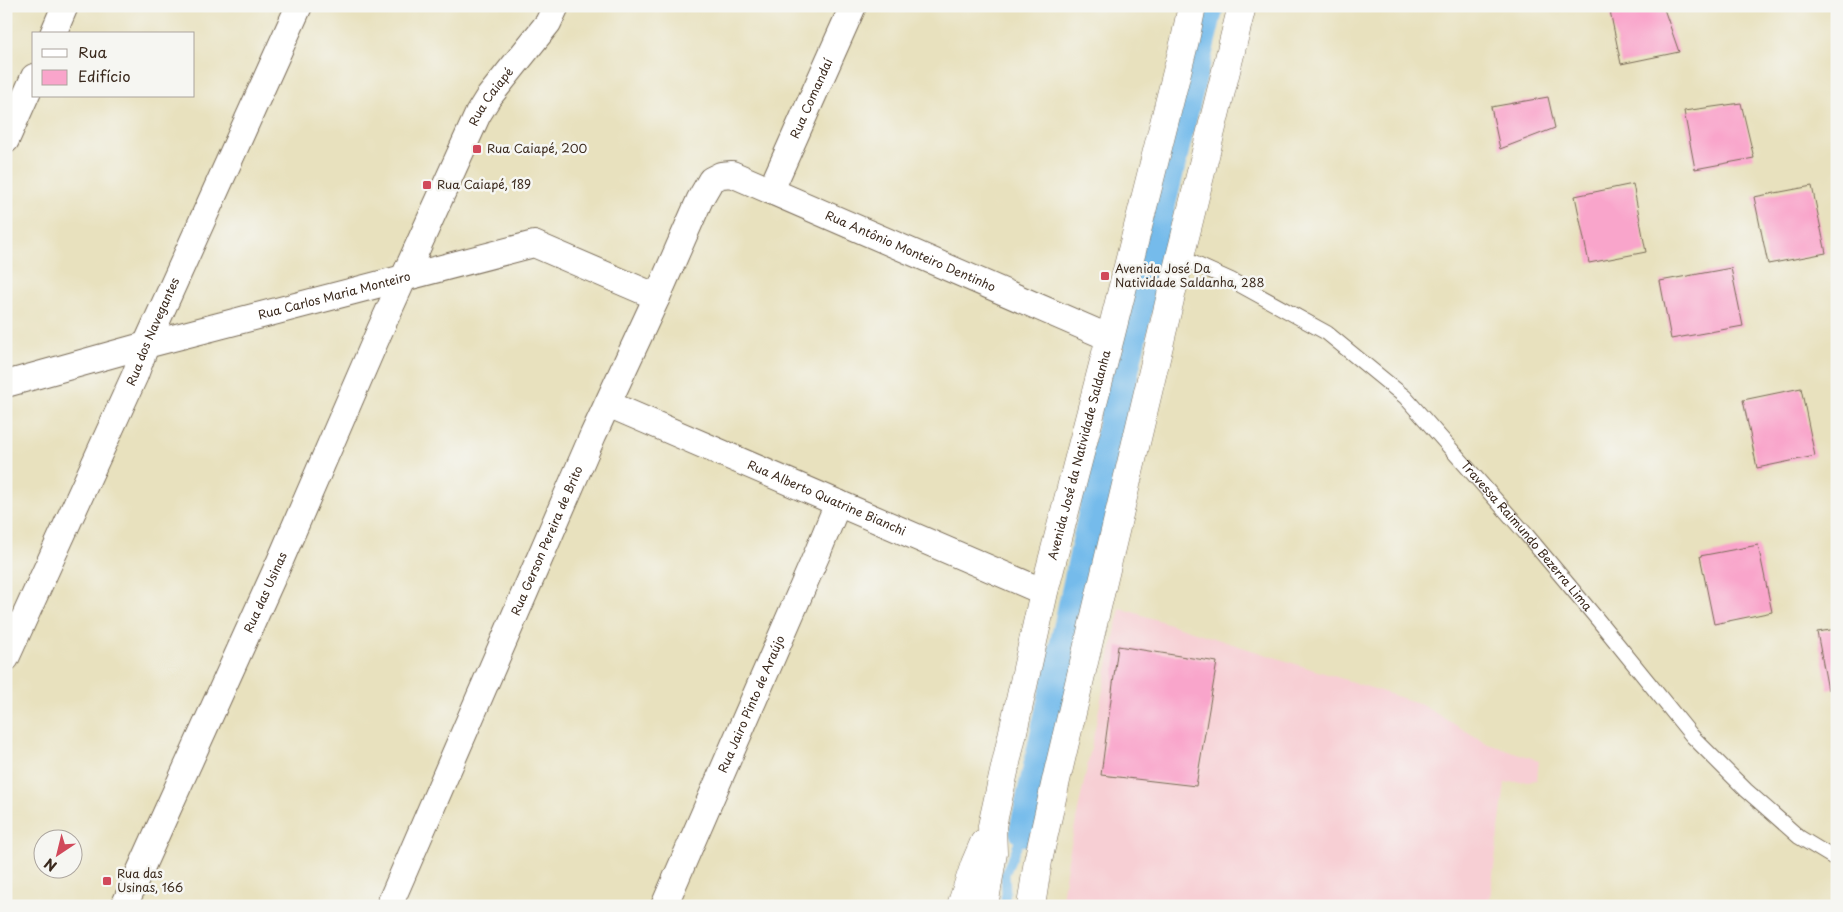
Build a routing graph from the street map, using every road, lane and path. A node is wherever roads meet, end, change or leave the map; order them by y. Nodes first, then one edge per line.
1 (65, 6) edge
2 (299, 6) edge
3 (556, 6) edge
4 (852, 6) edge
5 (1192, 6) edge
6 (1242, 6) edge
7 (54, 32) edge
8 (32, 82) edge
9 (6, 140) edge
10 (711, 180) joint
11 (771, 190) junction
12 (1180, 257) junction
13 (404, 278) junction
14 (657, 296) junction
15 (1110, 338) junction
16 (146, 344) junction
17 (6, 384) edge
18 (608, 404) junction
19 (838, 503) junction
20 (1044, 592) junction
21 (6, 658) edge
22 (992, 826) junction
23 (1837, 860) edge
24 (124, 906) edge
25 (389, 906) edge
26 (664, 906) edge
27 (961, 906) edge
28 (984, 906) edge
29 (1031, 906) edge

1 - 7 street
2 - 16 street, Rua dos Navegantes
3 - 13 street, Rua Caiapé
4 - 11 street, Rua Comandaí
5 - 15 street, Avenida José da Natividade Saldanha
6 - 12 street
8 - 9 street
10 - 11 street, Rua Antônio Monteiro Dentinho
10 - 14 street, Rua Gerson Pereira de Brito
11 - 15 street, Rua Antônio Monteiro Dentinho
12 - 23 lane, Travessa Raimundo Bezerra Lima
12 - 29 street
13 - 14 street, Rua Carlos Maria Monteiro
13 - 16 street, Rua Carlos Maria Monteiro
13 - 24 street, Rua das Usinas
14 - 18 street, Rua Gerson Pereira de Brito
15 - 20 street, Avenida José da Natividade Saldanha
16 - 17 street, Rua Carlos Maria Monteiro
16 - 21 street, Rua dos Navegantes
18 - 19 street, Rua Alberto Quatrine Bianchi
18 - 25 street, Rua Gerson Pereira de Brito
19 - 20 street, Rua Alberto Quatrine Bianchi
19 - 26 street, Rua Jairo Pinto de Araújo
20 - 22 street, Avenida José da Natividade Saldanha
22 - 27 street
22 - 28 street, Avenida José da Natividade Saldanha

